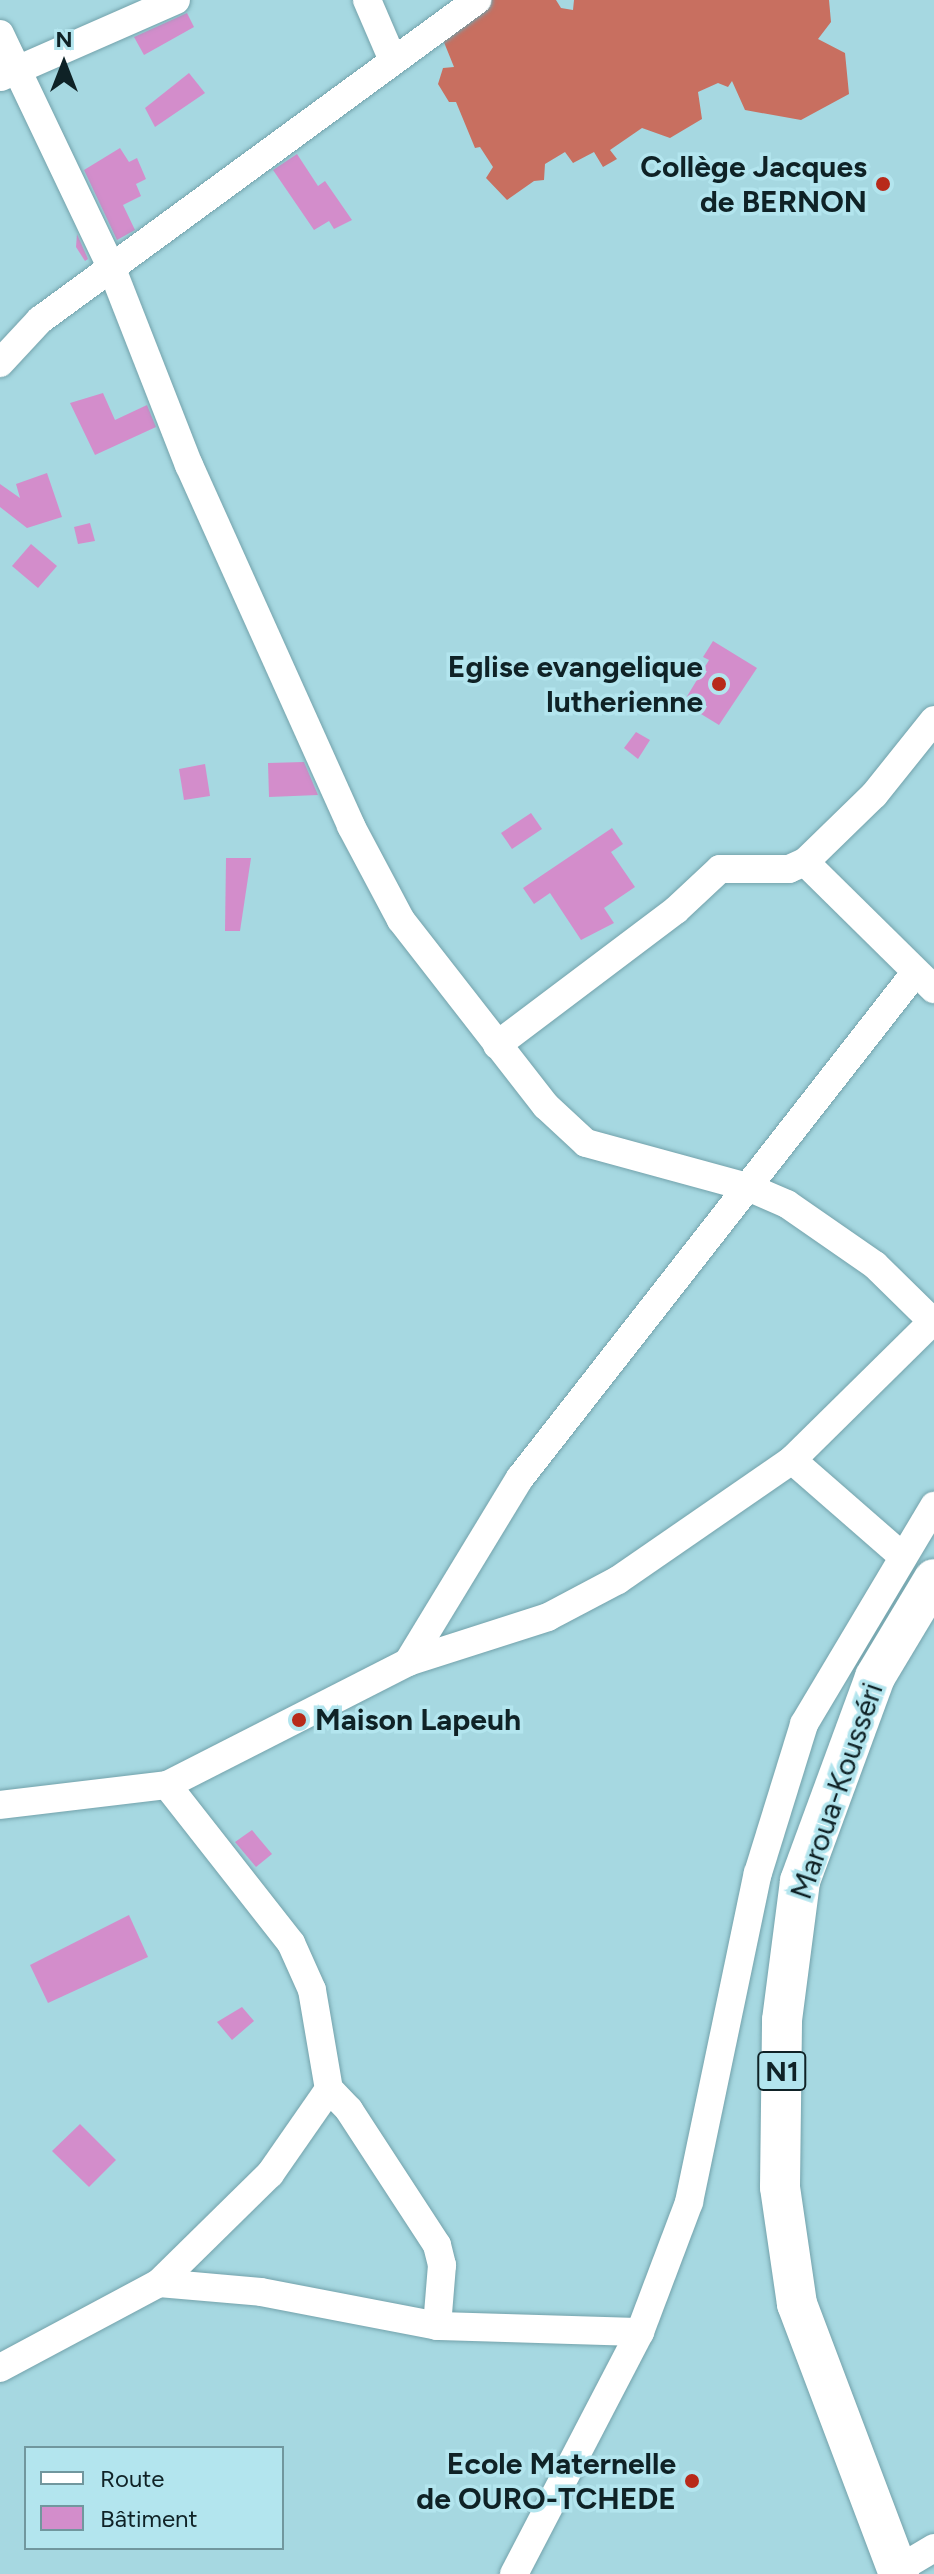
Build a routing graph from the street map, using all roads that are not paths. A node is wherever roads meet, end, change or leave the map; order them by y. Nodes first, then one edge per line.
1 (176, 0) edge
2 (367, 0) edge
3 (477, 0) edge
4 (0, 34) edge
5 (392, 58) junction
6 (9, 74) edge
7 (112, 269) junction
8 (0, 363) edge
9 (934, 720) edge
10 (805, 862) junction
11 (924, 981) edge
12 (497, 1045) junction
13 (750, 1188) junction
14 (933, 1320) edge
15 (792, 1460) junction
16 (934, 1506) edge
17 (901, 1555) junction
18 (934, 1579) edge
19 (408, 1662) junction
20 (167, 1785) junction
21 (0, 1805) edge
22 (329, 2089) junction
23 (159, 2283) junction
24 (437, 2326) junction
25 (640, 2332) junction
26 (0, 2368) edge
27 (934, 2548) edge
28 (898, 2572) edge
29 (514, 2574) edge

1 - 6 street
2 - 5 street
3 - 5 street
4 - 6 street
5 - 7 street
6 - 7 street
7 - 8 street
7 - 12 street
9 - 10 street
10 - 11 street
10 - 12 street
11 - 13 street
12 - 13 street
13 - 14 street
13 - 19 street
14 - 15 street
15 - 17 street
15 - 19 street
16 - 17 street
17 - 25 street
18 - 28 highway, Maroua-Kousséri / N1
19 - 20 street
20 - 21 street
20 - 22 street
22 - 23 street
22 - 24 street
23 - 24 street
23 - 26 street
24 - 25 street
25 - 29 street
27 - 28 street

